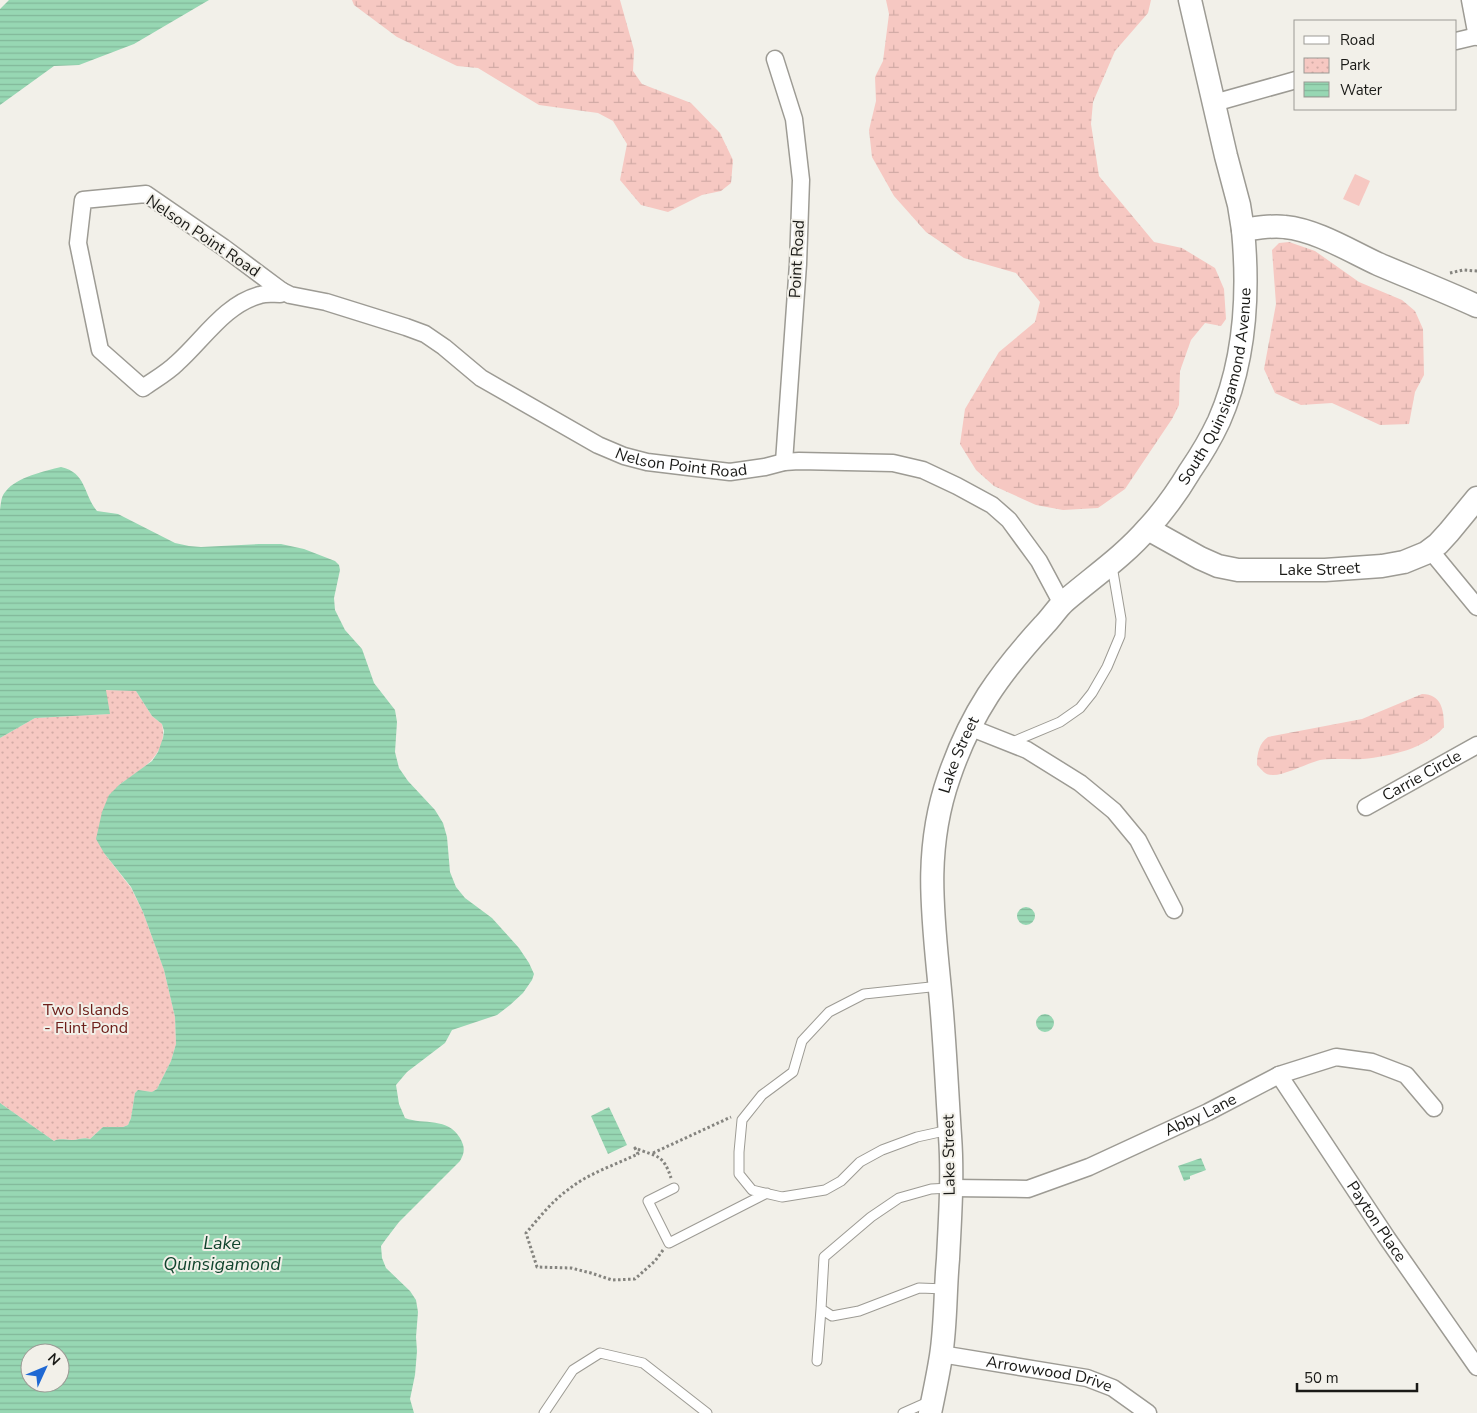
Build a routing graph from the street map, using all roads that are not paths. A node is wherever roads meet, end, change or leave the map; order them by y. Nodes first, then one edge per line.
1 (1190, 0) edge
2 (1470, 0) edge
3 (1477, 36) edge
4 (1457, 41) edge
5 (775, 59) dead end
6 (1294, 81) edge
7 (1214, 103) junction
8 (1243, 230) junction
9 (282, 291) junction
10 (1477, 306) edge
11 (784, 462) junction
12 (1477, 498) edge
13 (1148, 529) junction
14 (1430, 550) junction
15 (1111, 562) junction
16 (1062, 604) junction
17 (1477, 607) edge
18 (969, 728) junction
19 (1010, 744) junction
20 (1477, 745) edge
21 (1366, 807) dead end
22 (1174, 910) dead end
23 (940, 986) junction
24 (1279, 1075) junction
25 (1434, 1108) dead end
26 (950, 1130) junction
27 (674, 1188) road end
28 (951, 1188) junction
29 (767, 1194) junction
30 (946, 1290) junction
31 (821, 1309) junction
32 (941, 1354) junction
33 (817, 1361) dead end
34 (1477, 1367) edge
35 (931, 1406) edge
36 (544, 1413) edge
37 (707, 1413) edge
38 (903, 1413) edge
39 (1148, 1413) edge

1 - 7 main road, South Quinsigamond Avenue
2 - 3 street
3 - 4 street
5 - 11 street, Point Road
6 - 7 street
7 - 8 main road, South Quinsigamond Avenue
8 - 10 main road
8 - 13 main road, South Quinsigamond Avenue
9 - 9 street, Nelson Point Road
9 - 11 street, Nelson Point Road
11 - 16 street, Nelson Point Road
12 - 14 main road, Lake Street
13 - 14 main road, Lake Street
13 - 15 main road, Lake Street
14 - 17 street
15 - 16 main road, Lake Street
15 - 19 lane
16 - 18 main road, Lake Street
18 - 19 street
18 - 23 main road, Lake Street
19 - 22 street
20 - 21 street, Carrie Circle
23 - 26 main road, Lake Street
23 - 29 lane
24 - 25 street, Abby Lane
24 - 28 street, Abby Lane
24 - 34 street, Payton Place
26 - 28 main road, Lake Street
26 - 29 lane
27 - 29 lane
28 - 30 main road, Lake Street
28 - 31 lane
30 - 31 lane
30 - 32 main road, Lake Street
31 - 33 lane
32 - 35 main road, Lake Street
32 - 39 street, Arrowwood Drive
35 - 38 lane
36 - 37 lane

